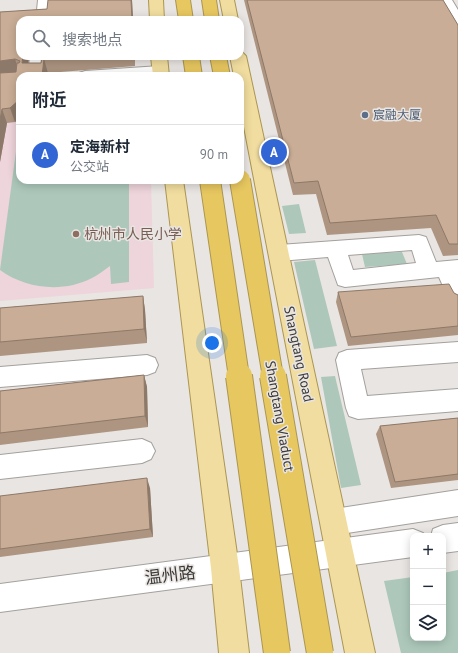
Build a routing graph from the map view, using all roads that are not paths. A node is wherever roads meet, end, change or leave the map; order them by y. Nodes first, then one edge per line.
1 (45, 0) edge
2 (156, 0) edge
3 (183, 0) edge
4 (209, 0) edge
5 (227, 0) edge
6 (445, 0) edge
7 (43, 16) edge
8 (157, 16) edge
9 (185, 16) edge
10 (211, 16) edge
11 (230, 16) edge
12 (458, 21) edge
13 (38, 60) edge
14 (192, 60) edge
15 (219, 60) edge
16 (239, 60) edge
17 (160, 68) edge
18 (36, 72) edge
19 (122, 72) edge
20 (193, 72) edge
21 (221, 72) edge
22 (241, 72) edge
23 (244, 85) edge
24 (175, 184) edge
25 (211, 184) edge
26 (241, 184) edge
27 (336, 249) junction
28 (279, 253) junction
29 (444, 269) edge
30 (458, 296) edge
31 (458, 352) edge
32 (147, 365) dead end
33 (0, 378) edge
34 (458, 400) edge
35 (142, 451) dead end
36 (0, 467) edge
37 (458, 503) edge
38 (334, 522) junction
39 (458, 537) edge
40 (446, 539) edge
41 (410, 543) edge
42 (340, 552) junction
43 (226, 568) junction
44 (0, 598) edge
45 (234, 653) edge
46 (277, 653) edge
47 (320, 653) edge
48 (360, 653) edge

1 - 7 street
2 - 8 main road
3 - 9 highway
4 - 10 highway
5 - 11 main road
6 - 12 street
13 - 18 street
14 - 20 highway
15 - 21 highway
16 - 22 main road, Shangtang Road
17 - 19 street
23 - 28 main road, Shangtang Road
24 - 43 main road
25 - 46 highway, bridge
26 - 47 highway, Shangtang Viaduct, bridge
27 - 28 street
27 - 29 street
27 - 29 street
28 - 38 main road, Shangtang Road
29 - 30 street
31 - 34 street
32 - 33 street
35 - 36 street
37 - 38 street
38 - 42 main road, Shangtang Road
39 - 40 street
41 - 42 street, 温州路
42 - 43 street, 温州路
42 - 48 main road, Shangtang Road
43 - 44 street, 温州路
43 - 45 main road

